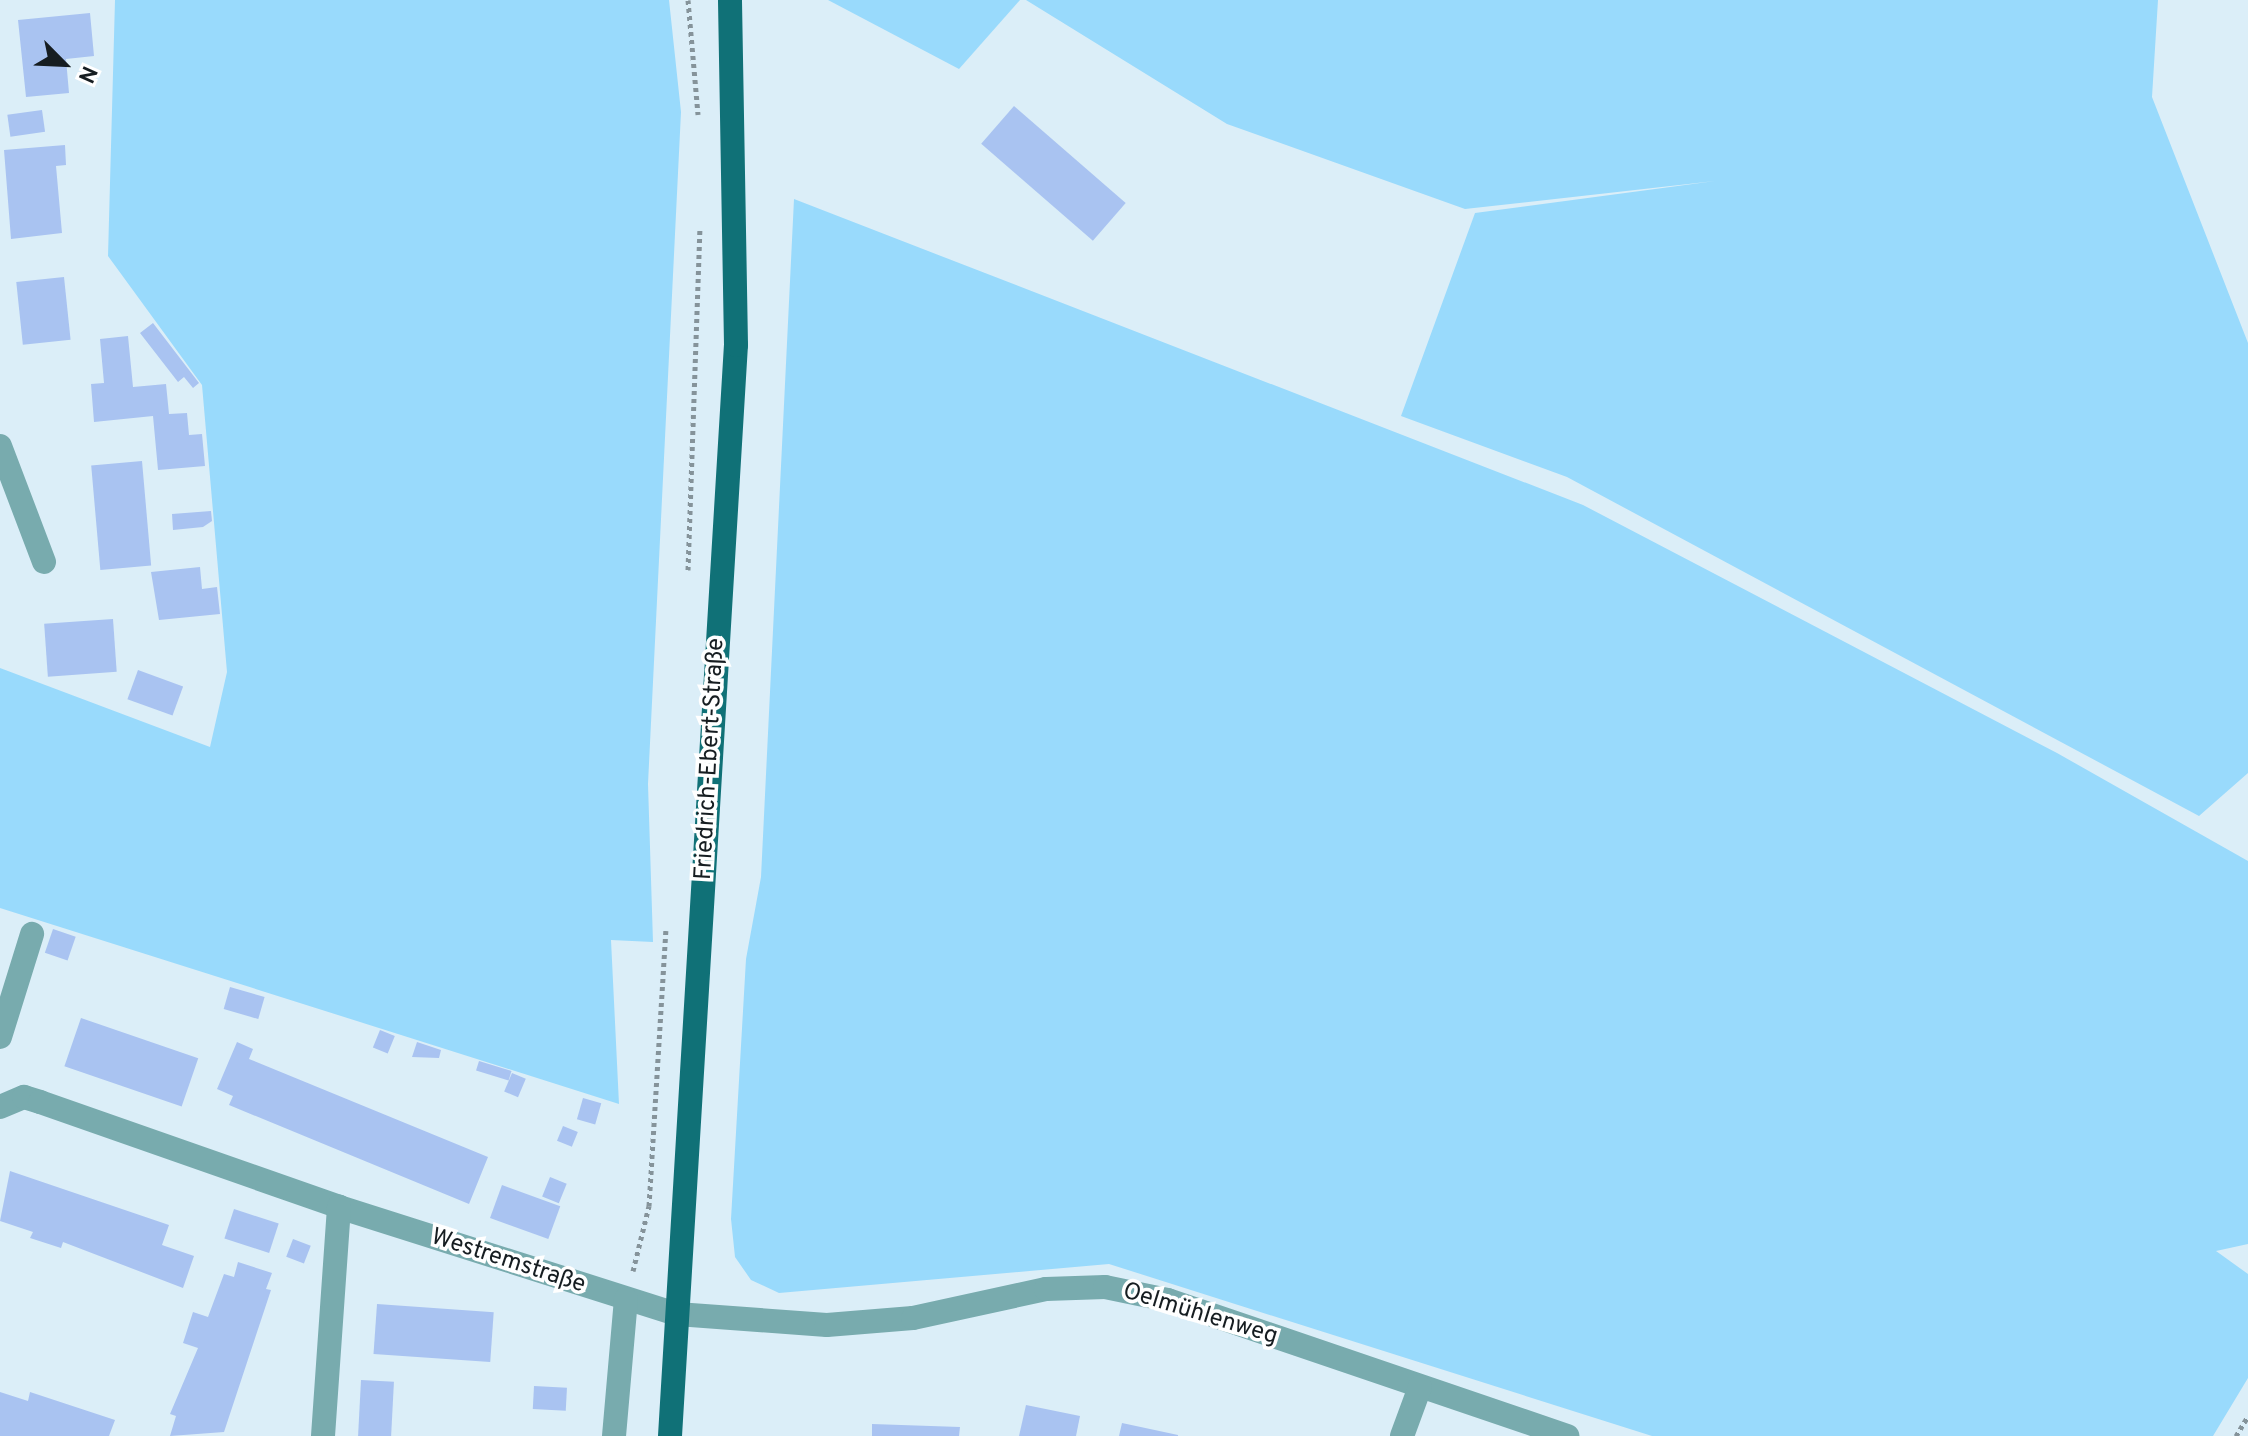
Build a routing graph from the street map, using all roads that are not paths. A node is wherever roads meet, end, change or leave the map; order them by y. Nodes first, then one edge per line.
1 (730, 0) edge
2 (0, 446) edge
3 (44, 562) dead end
4 (32, 934) dead end
5 (0, 1037) edge
6 (2, 1098) edge
7 (339, 1207) junction
8 (626, 1300) junction
9 (677, 1314) junction
10 (1420, 1387) junction
11 (323, 1436) edge
12 (614, 1436) edge
13 (670, 1436) edge
14 (1402, 1436) edge
15 (1567, 1436) edge

1 - 9 main road, Friedrich-Ebert-Straße
2 - 3 street
4 - 5 street
6 - 7 street, Westremstraße
7 - 8 street, Westremstraße
7 - 11 street
8 - 9 street, Westremstraße
8 - 12 street
9 - 10 street, Oelmühlenweg
9 - 13 main road, Friedrich-Ebert-Straße
10 - 14 street
10 - 15 street, Oelmühlenweg

